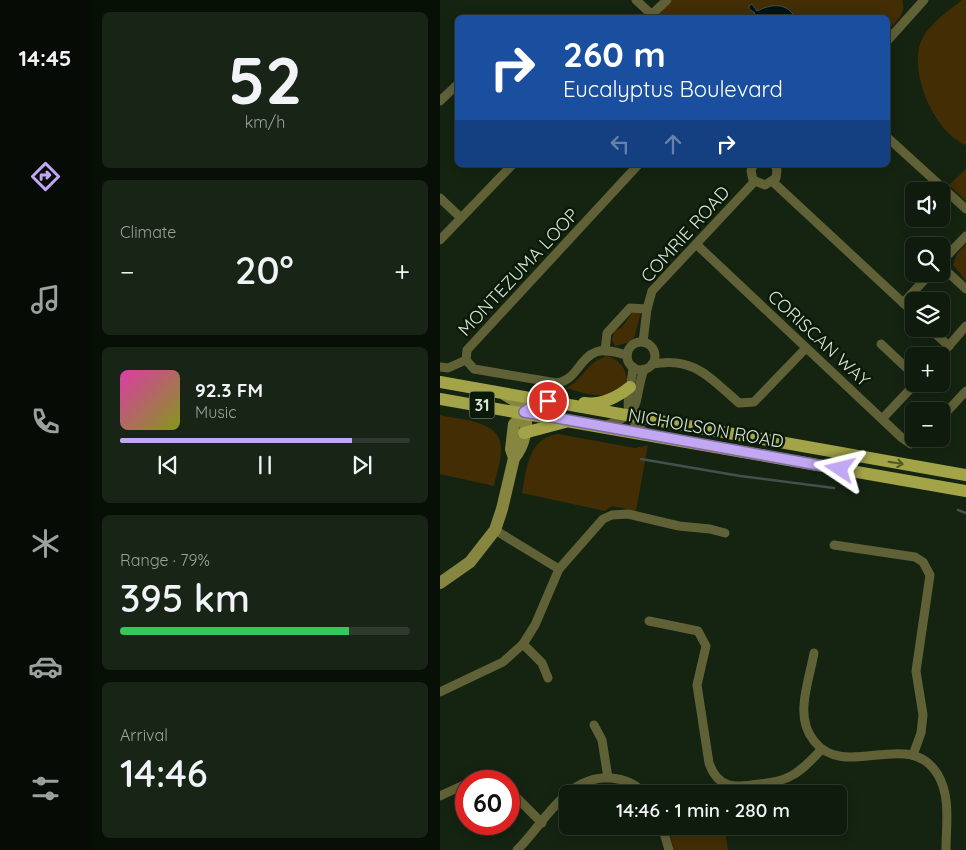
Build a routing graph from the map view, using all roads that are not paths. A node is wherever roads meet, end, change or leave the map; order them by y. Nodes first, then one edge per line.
1 (636, 0) edge
2 (667, 0) edge
3 (917, 2) edge
4 (648, 15) edge
5 (650, 15) edge
6 (890, 37) edge
7 (455, 87) edge
8 (440, 101) edge
9 (890, 140) edge
10 (510, 167) edge
11 (636, 167) edge
12 (753, 167) edge
13 (775, 167) edge
14 (755, 181) junction
15 (773, 182) junction
16 (440, 198) edge
17 (966, 209) edge
18 (461, 218) junction
19 (966, 236) edge
20 (440, 240) edge
21 (696, 244) junction
22 (950, 254) edge
23 (950, 273) edge
24 (923, 282) edge
25 (966, 289) edge
26 (903, 303) joint
27 (647, 308) junction
28 (966, 326) edge
29 (939, 337) edge
30 (642, 342) junction
31 (881, 344) dead end
32 (949, 346) joint
33 (806, 348) junction
34 (605, 351) junction
35 (654, 353) junction
36 (627, 355) junction
37 (466, 360) junction
38 (669, 361) junction
39 (440, 367) edge
40 (633, 367) junction
41 (648, 367) junction
42 (905, 367) edge
43 (440, 382) edge
44 (630, 387) junction
45 (966, 390) edge
46 (907, 392) edge
47 (503, 393) junction
48 (440, 398) edge
49 (552, 402) junction
50 (950, 408) edge
51 (524, 412) junction
52 (629, 416) junction
53 (882, 419) junction
54 (570, 421) junction
55 (601, 427) junction
56 (524, 433) junction
57 (649, 436) junction
58 (905, 439) edge
59 (514, 458) junction
60 (930, 468) junction
61 (966, 468) edge
62 (966, 475) edge
63 (966, 491) edge
64 (495, 530) junction
65 (725, 533) dead end
66 (834, 545) dead end
67 (559, 569) junction
68 (440, 583) edge
69 (649, 621) dead end
70 (522, 644) junction
71 (814, 653) dead end
72 (548, 678) dead end
73 (440, 692) edge
74 (594, 725) dead end
75 (821, 750) junction
76 (913, 755) junction
77 (608, 778) junction
78 (634, 785) edge
79 (455, 789) edge
80 (440, 796) edge
81 (520, 801) edge
82 (542, 823) junction
83 (665, 835) edge
84 (517, 850) edge
85 (669, 850) edge
86 (946, 850) edge

1 - 4 street
2 - 5 street
3 - 6 street
7 - 8 street
9 - 17 street
10 - 18 street
11 - 37 street, MONTEZUMA LOOP
12 - 14 street, COMRIE ROAD
13 - 15 street
14 - 15 street, COMRIE ROAD
14 - 21 street, COMRIE ROAD
15 - 26 street
16 - 18 street
18 - 20 street
19 - 22 street
21 - 27 street, COMRIE ROAD
21 - 33 street, CORISCAN WAY
23 - 25 street
24 - 26 street
27 - 30 street, COMRIE ROAD
27 - 34 street
28 - 32 street
29 - 32 street
30 - 35 street
30 - 36 street
31 - 42 street
33 - 38 street
33 - 53 street, CORISCAN WAY
34 - 36 street
34 - 37 street, MONTEZUMA LOOP
35 - 38 street
35 - 41 street
36 - 40 street
37 - 39 street
38 - 41 street
40 - 41 street
40 - 44 street
41 - 52 street
43 - 47 main road, NICHOLSON ROAD / 31
44 - 49 main road
44 - 52 street
45 - 50 street
46 - 53 street
47 - 49 main road, NICHOLSON ROAD / 31
47 - 51 street
48 - 51 main road, NICHOLSON ROAD / 31
49 - 51 street
49 - 52 main road, NICHOLSON ROAD / 31
51 - 54 main road, NICHOLSON ROAD / 31
51 - 56 street
51 - 59 street
52 - 55 street
52 - 57 street
52 -> 60 main road, NICHOLSON ROAD / 31
53 - 58 street, CORISCAN WAY
54 - 55 main road, NICHOLSON ROAD / 31
54 - 56 main road
55 - 57 main road, NICHOLSON ROAD / 31
56 - 59 street
57 - 63 main road, NICHOLSON ROAD / 31
59 - 64 street
60 - 61 main road
60 - 62 main road, NICHOLSON ROAD / 31
64 - 67 street
64 - 68 street
65 - 67 street
66 - 76 street
67 - 70 street
69 - 75 street
70 - 72 street
70 - 73 street
71 - 75 street
74 - 77 street
75 - 76 street
76 - 86 street
77 - 78 street
77 - 82 street
79 - 80 street
81 - 82 street
82 - 84 street
83 - 85 street

